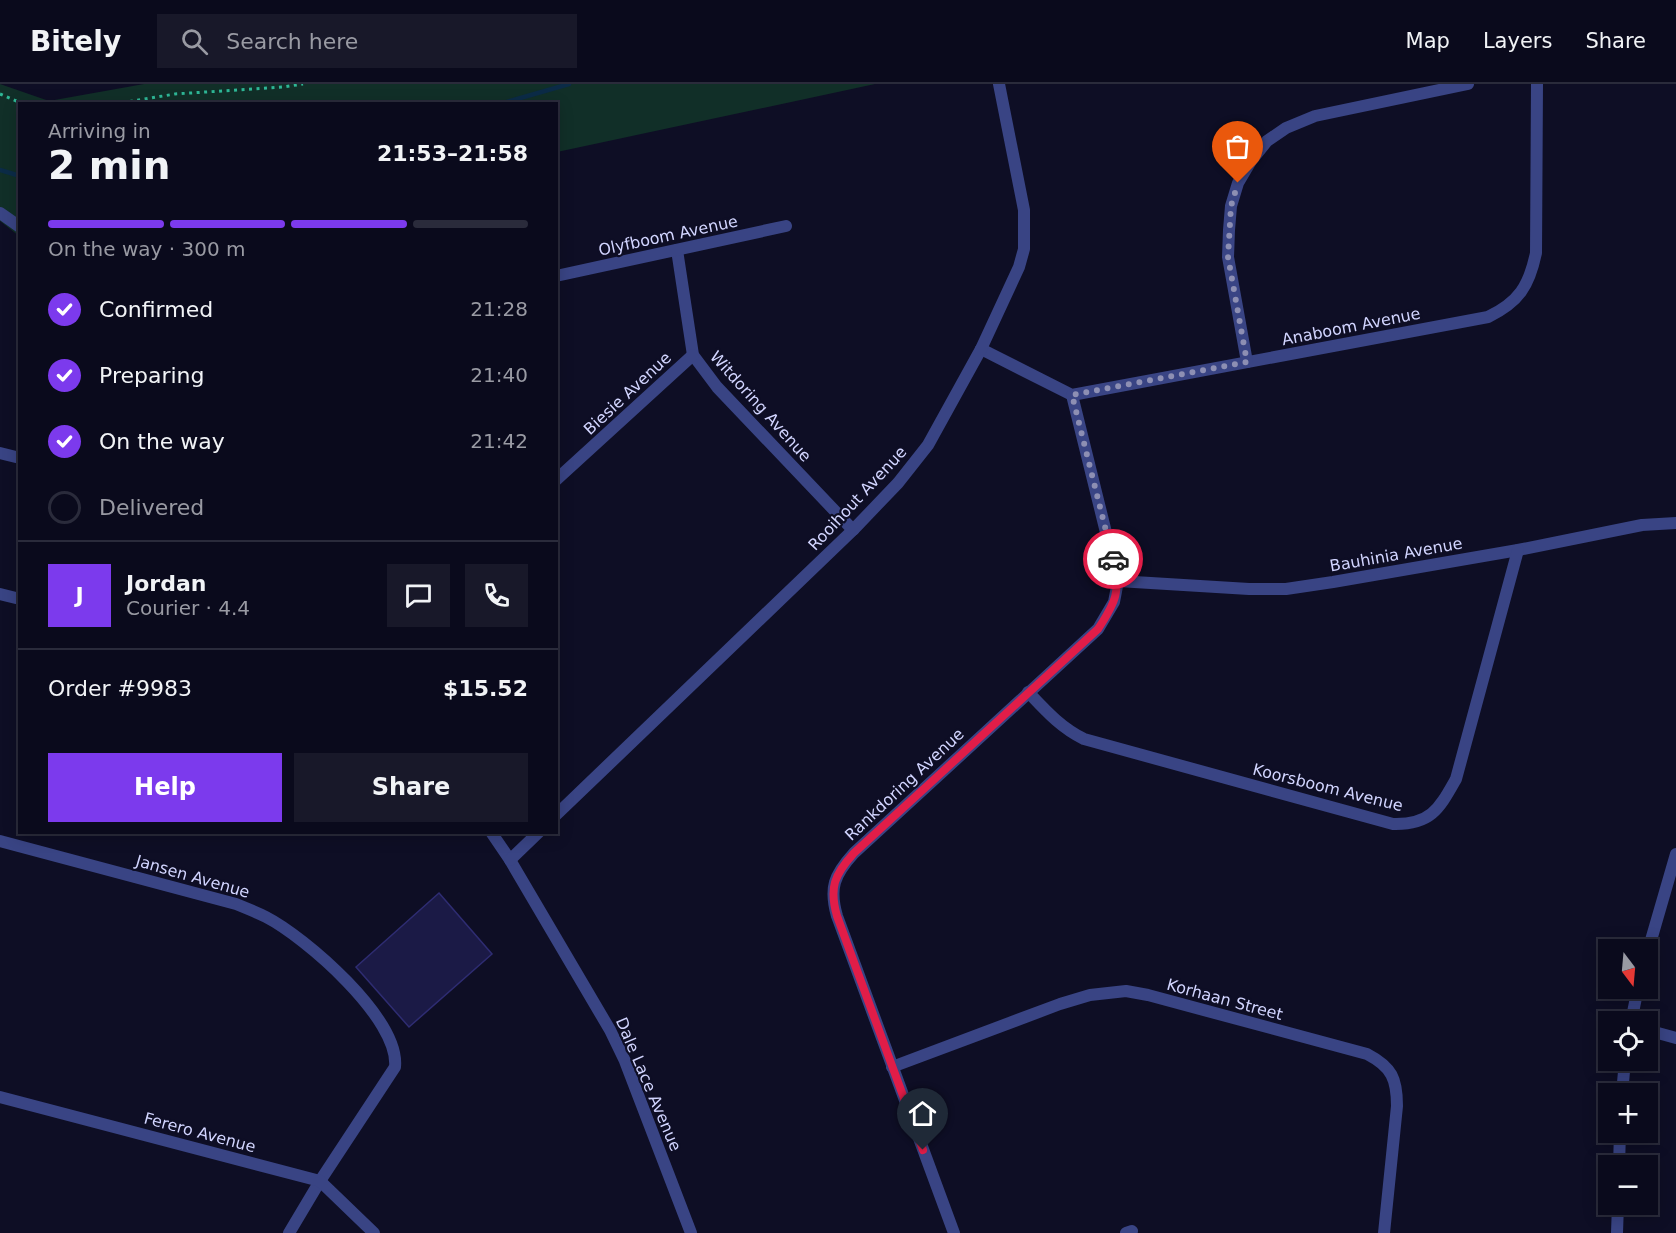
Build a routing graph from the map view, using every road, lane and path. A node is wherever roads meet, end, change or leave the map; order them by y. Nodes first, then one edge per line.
1 (303, 84) edge
2 (999, 84) edge
3 (1468, 84) edge
4 (1537, 84) edge
5 (0, 94) edge
6 (18, 102) edge
7 (127, 102) edge
8 (0, 213) edge
9 (18, 226) edge
10 (786, 226) dead end
11 (678, 250) junction
12 (558, 276) edge
13 (981, 348) junction
14 (693, 355) junction
15 (1247, 362) junction
16 (1072, 395) junction
17 (0, 453) edge
18 (18, 458) edge
19 (558, 478) edge
20 (1676, 523) edge
21 (853, 530) junction
22 (1518, 550) junction
23 (1119, 581) junction
24 (0, 594) edge
25 (18, 598) edge
26 (1028, 692) junction
27 (558, 813) edge
28 (492, 834) edge
29 (537, 834) edge
30 (0, 841) edge
31 (1676, 854) edge
32 (510, 860) junction
33 (1651, 939) edge
34 (1658, 1033) edge
35 (1676, 1038) edge
36 (892, 1067) junction
37 (0, 1097) edge
38 (320, 1181) junction
39 (1618, 1215) edge
40 (289, 1233) edge
41 (374, 1233) edge
42 (691, 1233) edge
43 (954, 1233) edge
44 (1384, 1233) edge
45 (1617, 1233) edge

1 - 7 path
2 - 13 street, Rooihout Avenue
3 - 15 street
4 - 15 street, Anaboom Avenue
5 - 6 path
8 - 9 street
10 - 11 street, Olyfboom Avenue
11 - 12 street, Olyfboom Avenue
11 - 14 street, Witdoring Avenue
13 - 16 street
13 - 21 street, Rooihout Avenue
14 - 19 street, Biesie Avenue
14 - 21 street, Witdoring Avenue
15 - 16 street, Anaboom Avenue
16 - 23 street
17 - 18 street
20 - 22 street, Bauhinia Avenue
21 - 27 street, Rooihout Avenue
22 - 23 street, Bauhinia Avenue
22 - 26 street, Koorsboom Avenue
23 - 26 street, Rankdoring Avenue
24 - 25 street
26 - 36 street, Rankdoring Avenue
28 - 32 street, Dale Lace Avenue
29 - 32 street
30 - 38 street, Jansen Avenue
31 - 33 street
32 - 42 street, Dale Lace Avenue
34 - 35 street
36 - 43 street, Rankdoring Avenue
36 - 44 street, Korhaan Street
37 - 38 street, Ferero Avenue
38 - 40 street, Jansen Avenue
38 - 41 street, Ferero Avenue
39 - 45 street

